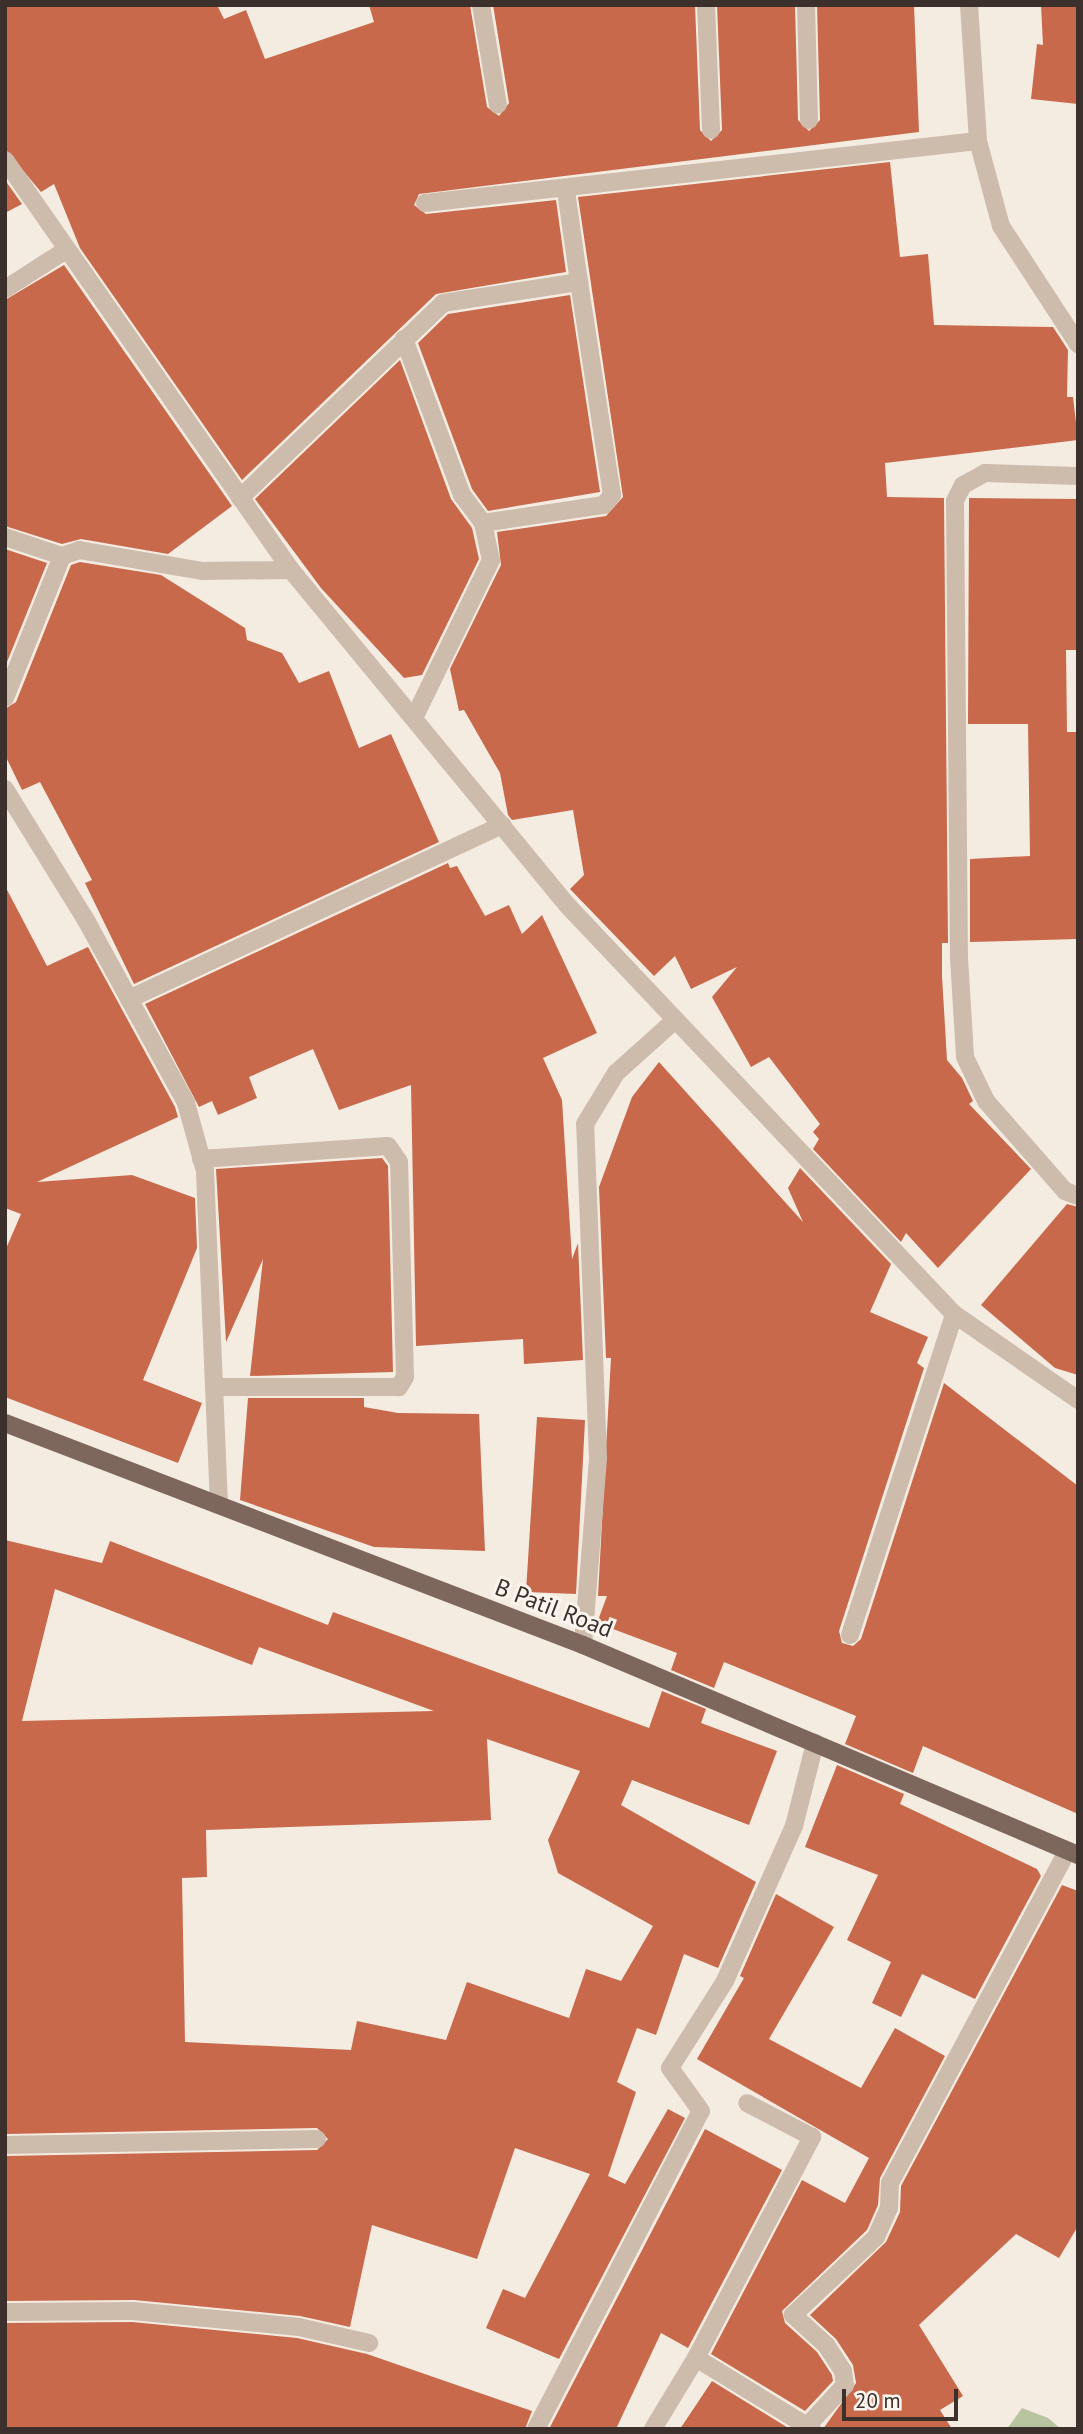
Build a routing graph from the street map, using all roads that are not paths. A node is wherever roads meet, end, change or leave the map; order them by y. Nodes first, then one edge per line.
1 (481, 5) edge
2 (706, 5) edge
3 (806, 5) edge
4 (969, 5) edge
5 (498, 106) dead end
6 (809, 120) dead end
7 (711, 130) dead end
8 (978, 142) junction
9 (5, 160) edge
10 (566, 191) junction
11 (425, 203) dead end
12 (66, 250) junction
13 (579, 282) junction
14 (5, 289) edge
15 (404, 339) junction
16 (1078, 344) edge
17 (1078, 476) edge
18 (240, 498) junction
19 (483, 523) junction
20 (5, 537) edge
21 (62, 556) junction
22 (291, 570) junction
23 (5, 698) edge
24 (414, 718) junction
25 (5, 789) edge
26 (502, 825) junction
27 (130, 999) junction
28 (676, 1020) junction
29 (201, 1159) junction
30 (1078, 1196) edge
31 (954, 1314) junction
32 (215, 1387) junction
33 (1078, 1400) edge
34 (5, 1423) edge
35 (219, 1505) junction
36 (850, 1635) dead end
37 (583, 1645) junction
38 (815, 1743) junction
39 (1072, 1853) edge
40 (747, 2103) dead end
41 (317, 2139) dead end
42 (5, 2145) edge
43 (5, 2312) edge
44 (369, 2343) dead end
45 (696, 2358) junction
46 (810, 2427) edge
47 (536, 2429) edge
48 (653, 2429) edge

1 - 5 street
2 - 7 street
3 - 6 street
4 - 8 street
8 - 10 street
8 - 16 street
9 - 12 street
10 - 11 street
10 - 13 street
12 - 14 street
12 - 18 street
13 - 15 street
13 - 19 street
15 - 18 street
15 - 19 street
17 - 30 street
18 - 22 street
19 - 24 street
20 - 21 street
21 - 22 street
21 - 23 street
22 - 24 street
24 - 26 street
25 - 27 street
26 - 27 street
26 - 28 street
27 - 29 street
28 - 31 street
28 - 37 street
29 - 32 street
29 - 32 street
31 - 33 street
31 - 36 street
32 - 35 street
34 - 35 main road, B Patil Road
35 - 37 main road, B Patil Road
37 - 38 main road, B Patil Road
38 - 39 main road, B Patil Road
38 - 47 street
39 - 46 street
40 - 45 street
41 - 42 street
43 - 44 street
45 - 46 street
45 - 48 street

